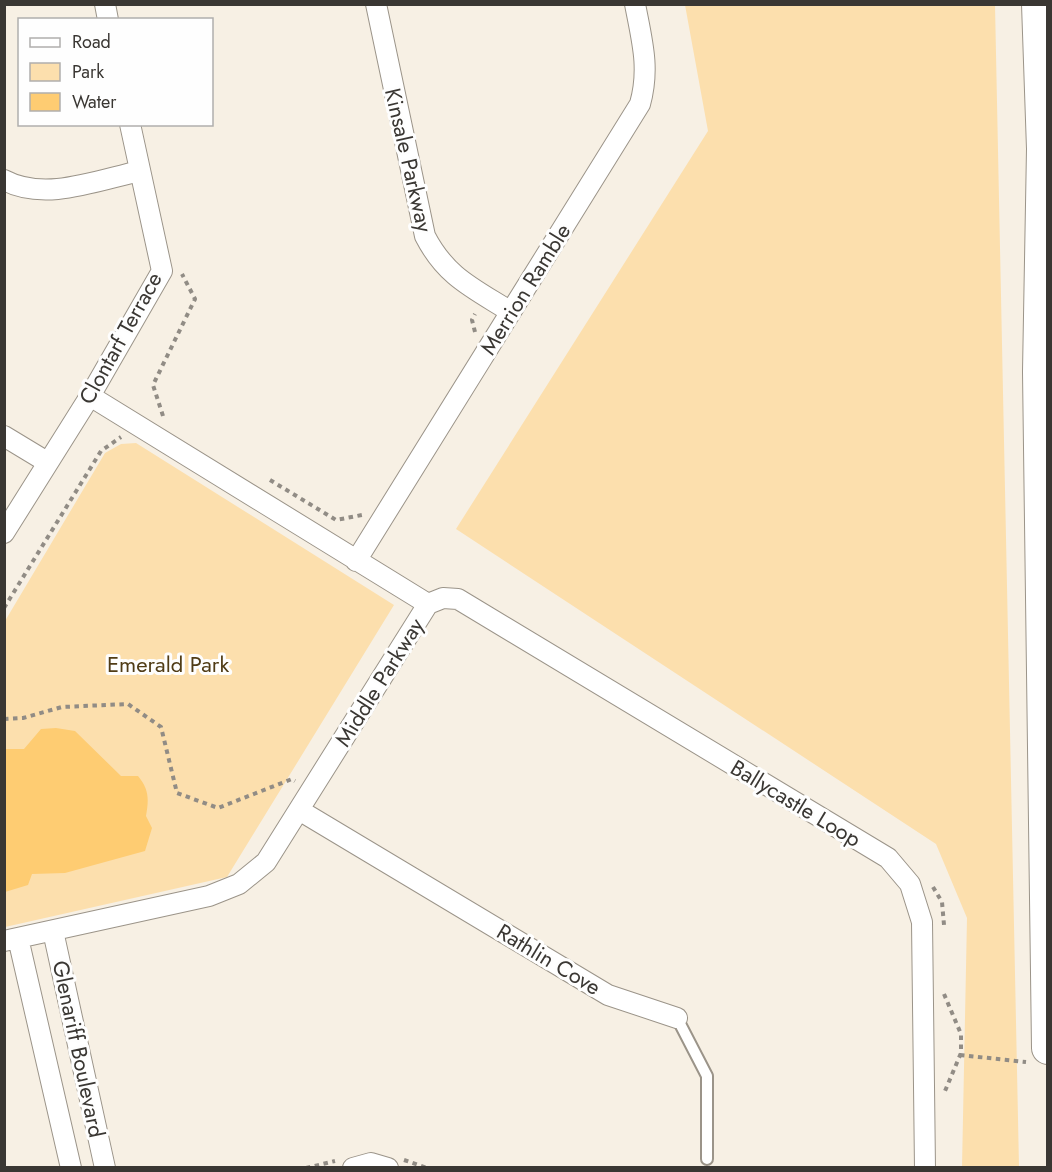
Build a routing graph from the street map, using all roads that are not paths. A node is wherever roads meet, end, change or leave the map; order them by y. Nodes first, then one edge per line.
1 (376, 4) edge
2 (635, 4) edge
3 (1038, 4) edge
4 (130, 126) edge
5 (140, 171) junction
6 (4, 180) edge
7 (511, 312) junction
8 (90, 396) junction
9 (4, 436) edge
10 (47, 462) junction
11 (4, 532) edge
12 (356, 561) junction
13 (428, 604) junction
14 (299, 810) junction
15 (53, 931) junction
16 (11, 940) edge
17 (677, 1018) joint
18 (1039, 1055) edge
19 (707, 1159) dead end
20 (71, 1167) edge
21 (105, 1167) edge
22 (353, 1167) edge
23 (388, 1167) edge
24 (925, 1167) edge

1 - 7 street, Kinsale Parkway
2 - 7 street, Merrion Ramble
3 - 18 main road
4 - 5 street, Clontarf Terrace
5 - 6 street
5 - 8 street, Clontarf Terrace
7 - 12 street, Merrion Ramble
8 - 10 street, Clontarf Terrace
8 - 12 street, Middle Parkway
9 - 10 street
10 - 11 street, Clontarf Terrace
12 - 13 street, Middle Parkway
13 - 14 street, Middle Parkway
13 - 24 street, Ballycastle Loop
14 - 15 street, Middle Parkway
14 - 17 street, Rathlin Cove
15 - 16 street, Middle Parkway
15 - 21 street, Glenariff Boulevard
16 - 20 street, Glenariff Boulevard
17 - 19 lane, Rathlin Cove
22 - 23 street

